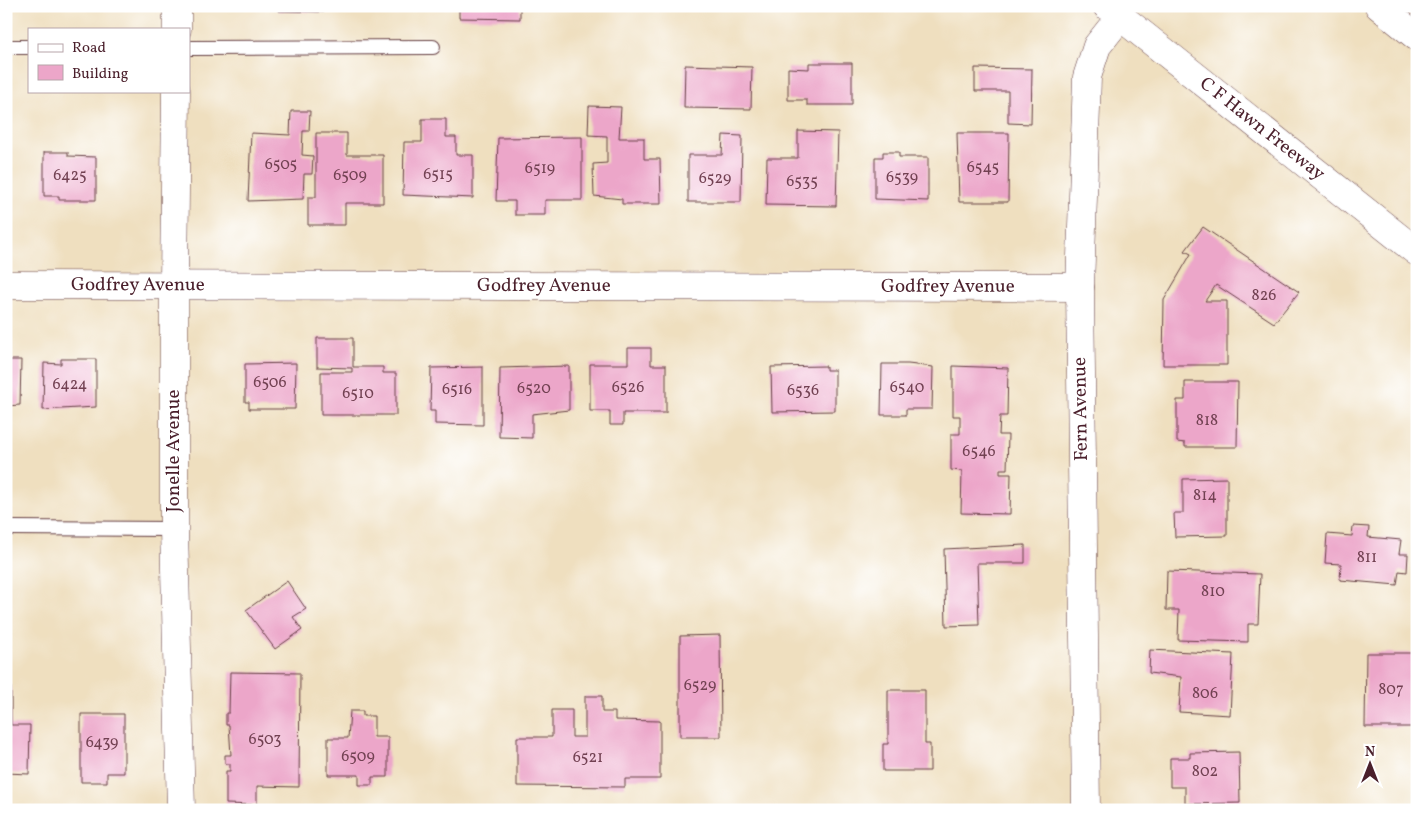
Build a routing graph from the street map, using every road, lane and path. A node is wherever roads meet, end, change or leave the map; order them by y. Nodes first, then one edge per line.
1 (177, 6) edge
2 (1379, 6) edge
3 (1113, 12) edge
4 (177, 28) edge
5 (1417, 36) edge
6 (6, 47) edge
7 (28, 47) edge
8 (433, 47) dead end
9 (190, 48) edge
10 (176, 92) edge
11 (1417, 252) edge
12 (6, 285) edge
13 (174, 285) junction
14 (1080, 287) junction
15 (6, 528) edge
16 (174, 529) junction
17 (181, 810) edge
18 (1086, 810) edge

1 - 4 main road
2 - 5 main road
3 - 11 main road, C F Hawn Freeway
3 - 14 main road, Fern Avenue
6 - 7 lane
8 - 9 lane
10 - 13 main road, Jonelle Avenue
12 - 13 main road, Godfrey Avenue
13 - 14 main road, Godfrey Avenue
13 - 16 main road, Jonelle Avenue
14 - 18 main road, Fern Avenue
15 - 16 lane
16 - 17 main road, Jonelle Avenue

